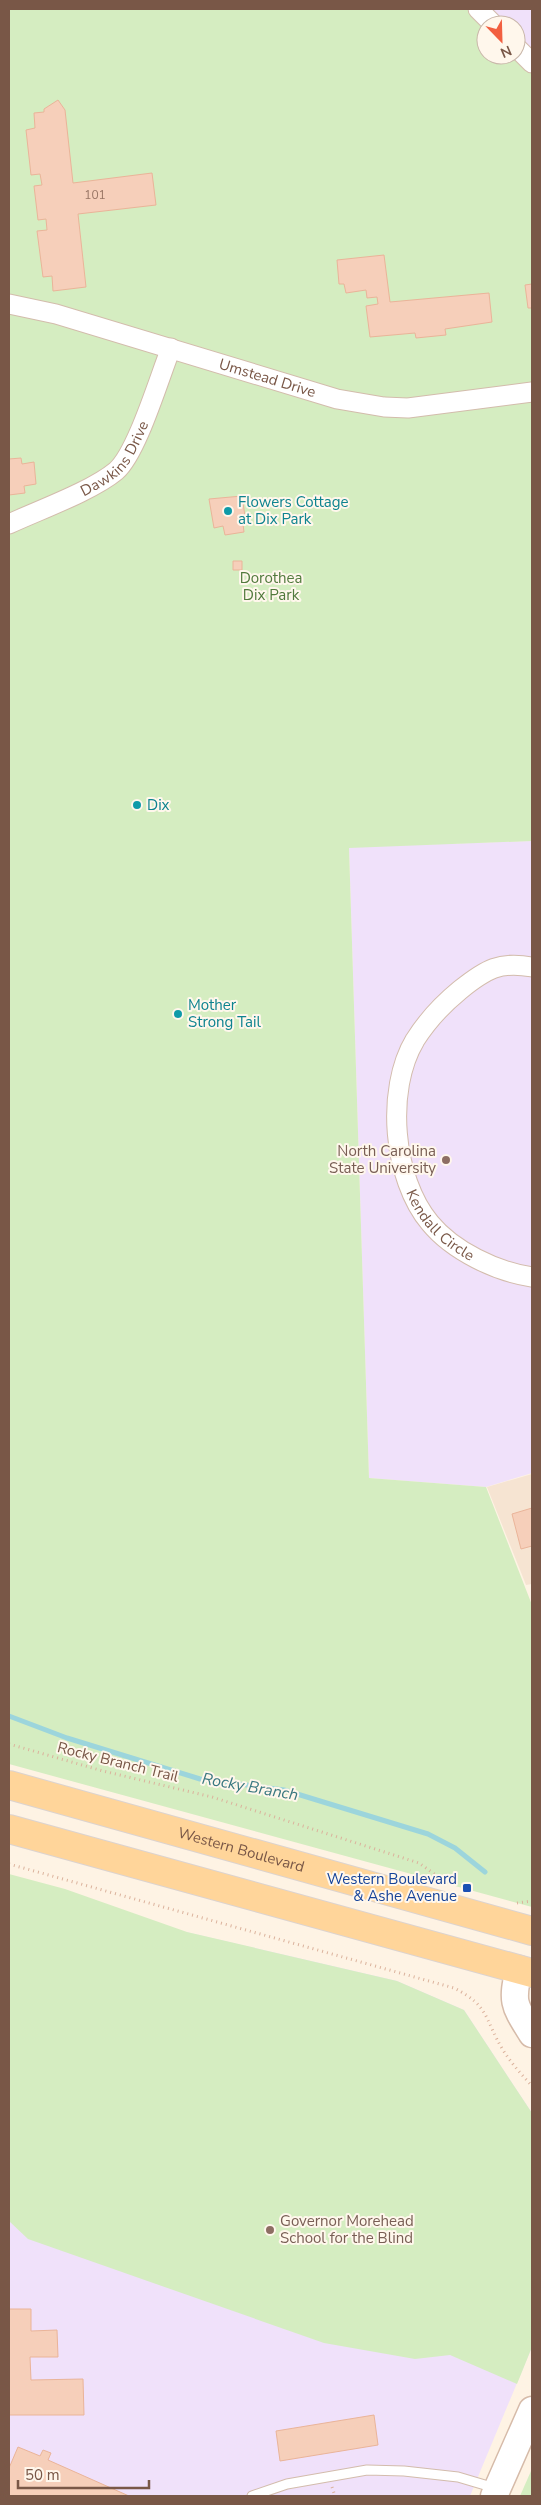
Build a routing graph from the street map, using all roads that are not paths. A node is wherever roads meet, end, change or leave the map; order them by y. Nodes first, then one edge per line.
1 (9, 304) edge
2 (171, 348) junction
3 (532, 392) edge
4 (9, 524) edge
5 (532, 967) edge
6 (532, 1277) edge
7 (9, 1785) edge
8 (9, 1829) edge
9 (530, 1931) edge
10 (526, 1971) edge
11 (532, 2034) edge
12 (532, 2410) edge
13 (496, 2492) edge
14 (252, 2496) edge

1 - 2 street, Umstead Drive
2 - 3 street, Umstead Drive
2 - 4 street, Dawkins Drive
5 - 6 street, Kendall Circle
7 - 9 main road, Western Boulevard
8 - 10 main road
9 - 10 main road
10 - 11 street
12 - 13 street
13 - 14 lane

